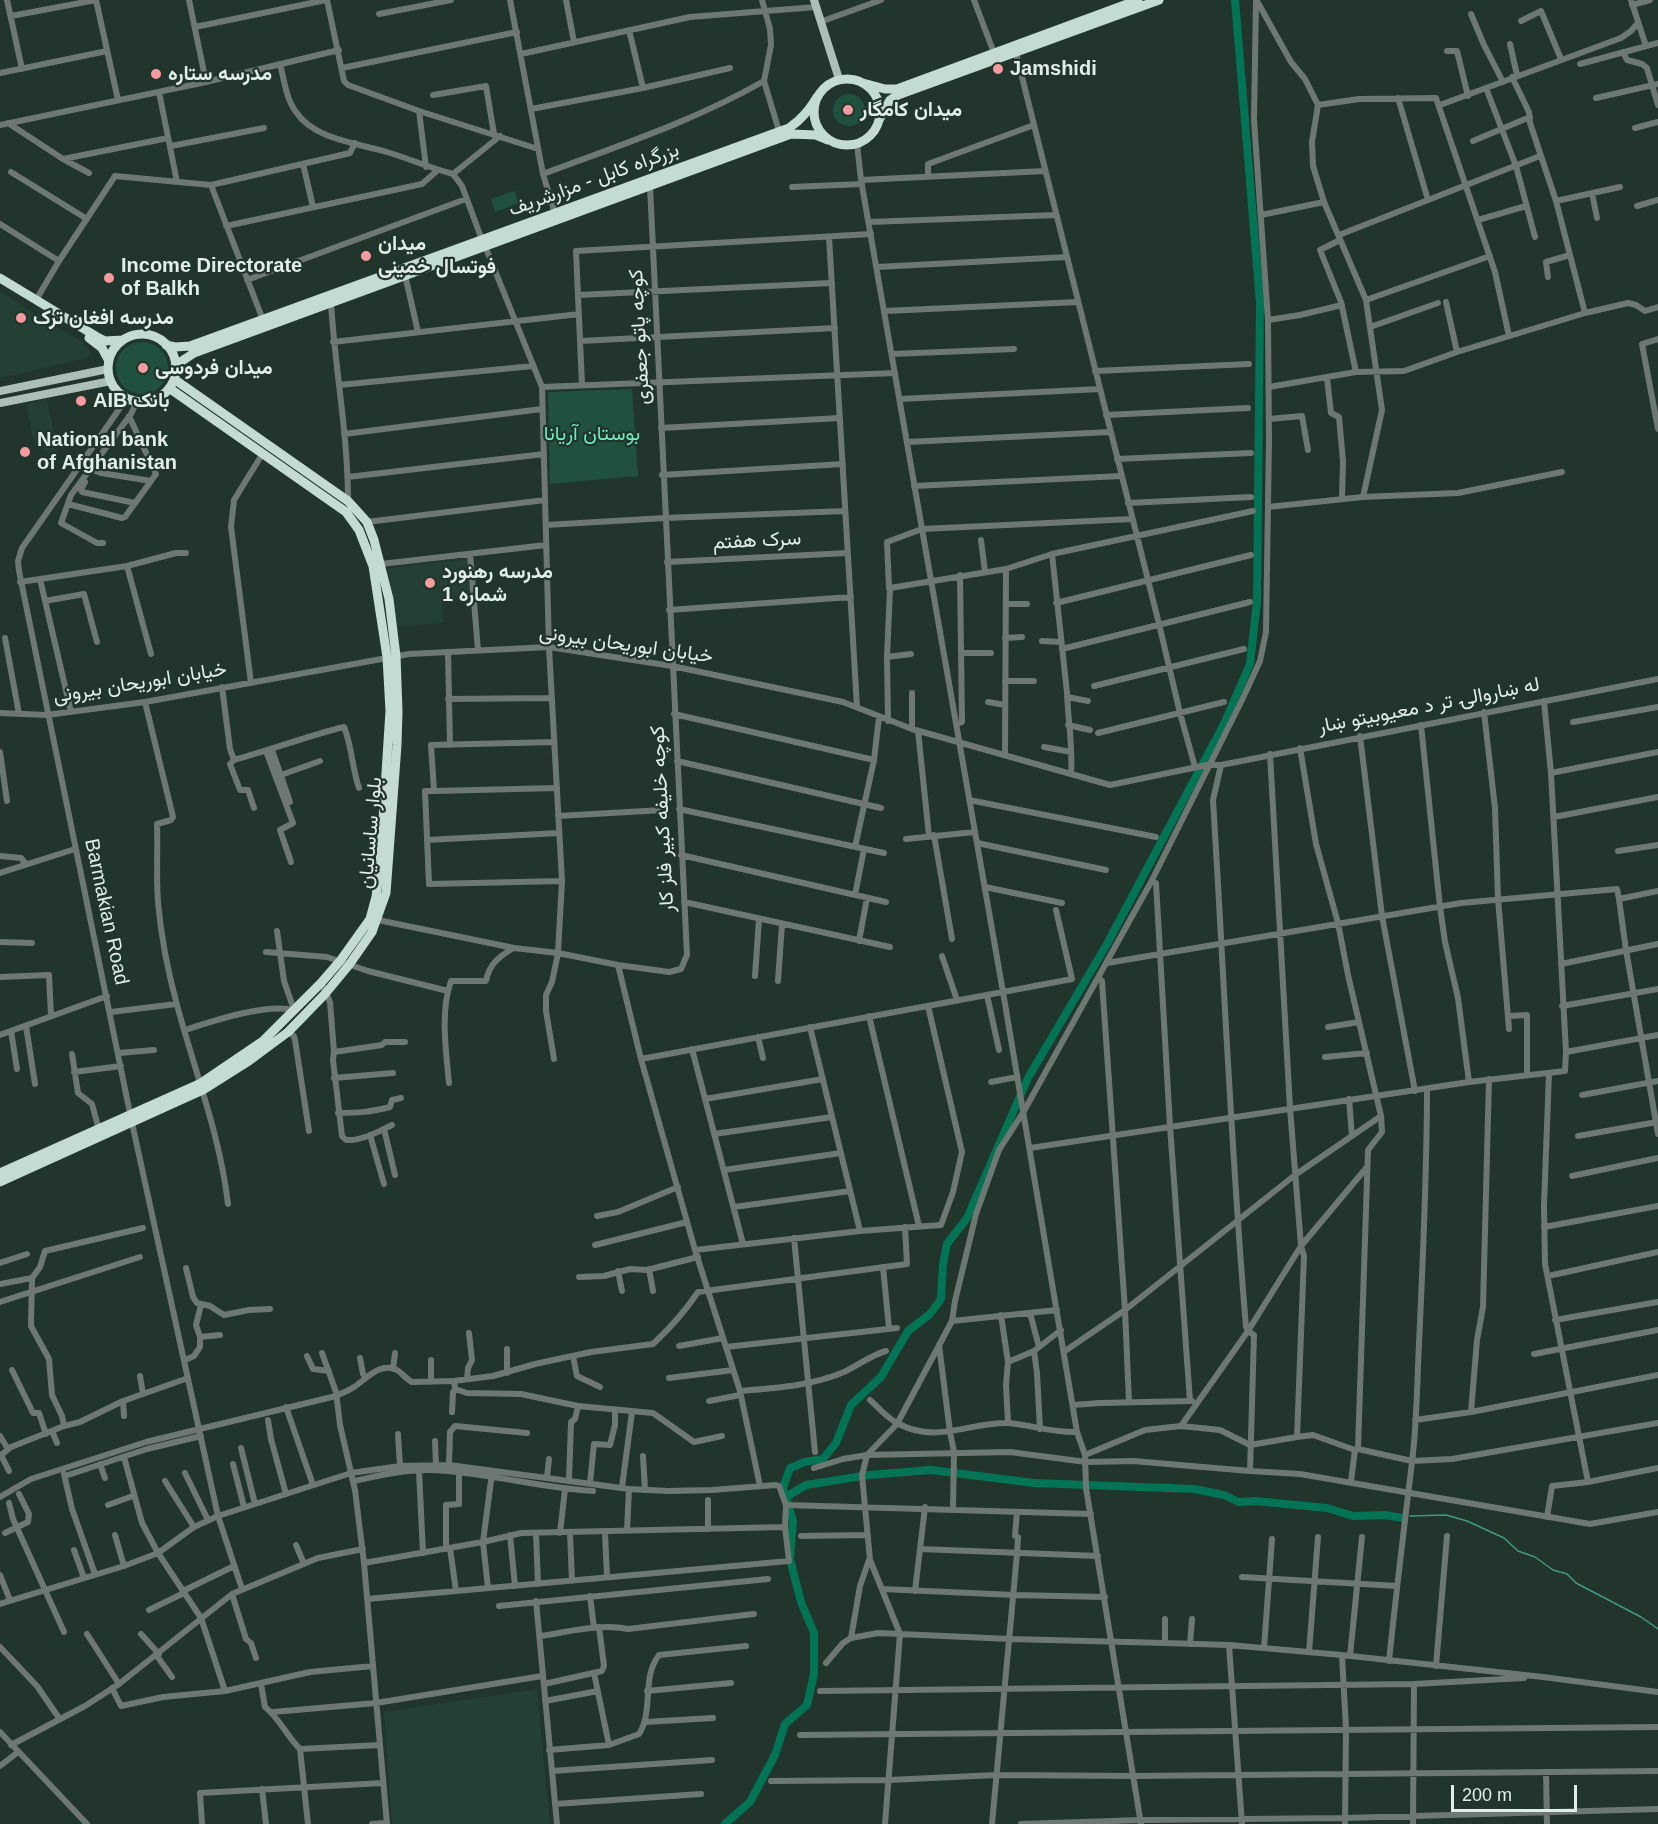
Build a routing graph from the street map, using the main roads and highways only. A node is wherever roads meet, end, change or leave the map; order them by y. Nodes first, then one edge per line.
1 (1138, 0) edge
2 (1159, 0) edge
3 (815, 3) edge
4 (1015, 50) junction
5 (839, 79) junction
6 (863, 83) junction
7 (817, 96) junction
8 (879, 120) junction
9 (828, 140) junction
10 (556, 217) junction
11 (484, 243) junction
12 (0, 278) edge
13 (0, 283) edge
14 (69, 323) junction
15 (123, 340) junction
16 (166, 345) junction
17 (109, 365) junction
18 (173, 379) junction
19 (111, 381) junction
20 (0, 391) edge
21 (0, 403) edge
22 (391, 656) junction
23 (344, 963) junction
24 (202, 1086) junction
25 (131, 1120) junction
26 (0, 1173) edge
27 (0, 1182) edge

1 - 4 highway
2 - 4 highway
3 - 5 main road
4 - 6 highway
4 - 8 highway
5 - 6 highway
5 - 7 highway
6 - 8 highway
7 - 9 highway
7 - 10 highway, بزرگراه کابل - مزارشریف
8 - 9 highway
9 - 10 highway, بزرگراه کابل - مزارشریف
10 - 11 highway, بزرگراه کابل - مزارشریف
11 - 16 highway, بزرگراه کابل - مزارشریف
11 - 18 highway, بزرگراه کابل - مزارشریف
12 - 14 highway
13 - 14 highway
14 - 15 highway
14 - 17 highway
15 - 16 highway
15 - 17 highway
16 - 18 highway
17 - 19 highway
17 - 20 main road
18 - 19 highway
18 - 22 highway, بلوار ساسانیان
18 - 22 highway, بلوار ساسانیان
19 - 21 main road
22 - 23 highway, بلوار ساسانیان
23 - 24 highway, بلوار ساسانیان
23 - 24 highway, بلوار ساسانیان
24 - 25 highway, بلوار ساسانیان
25 - 26 highway, بلوار ساسانیان
25 - 27 highway, بلوار ساسانیان

